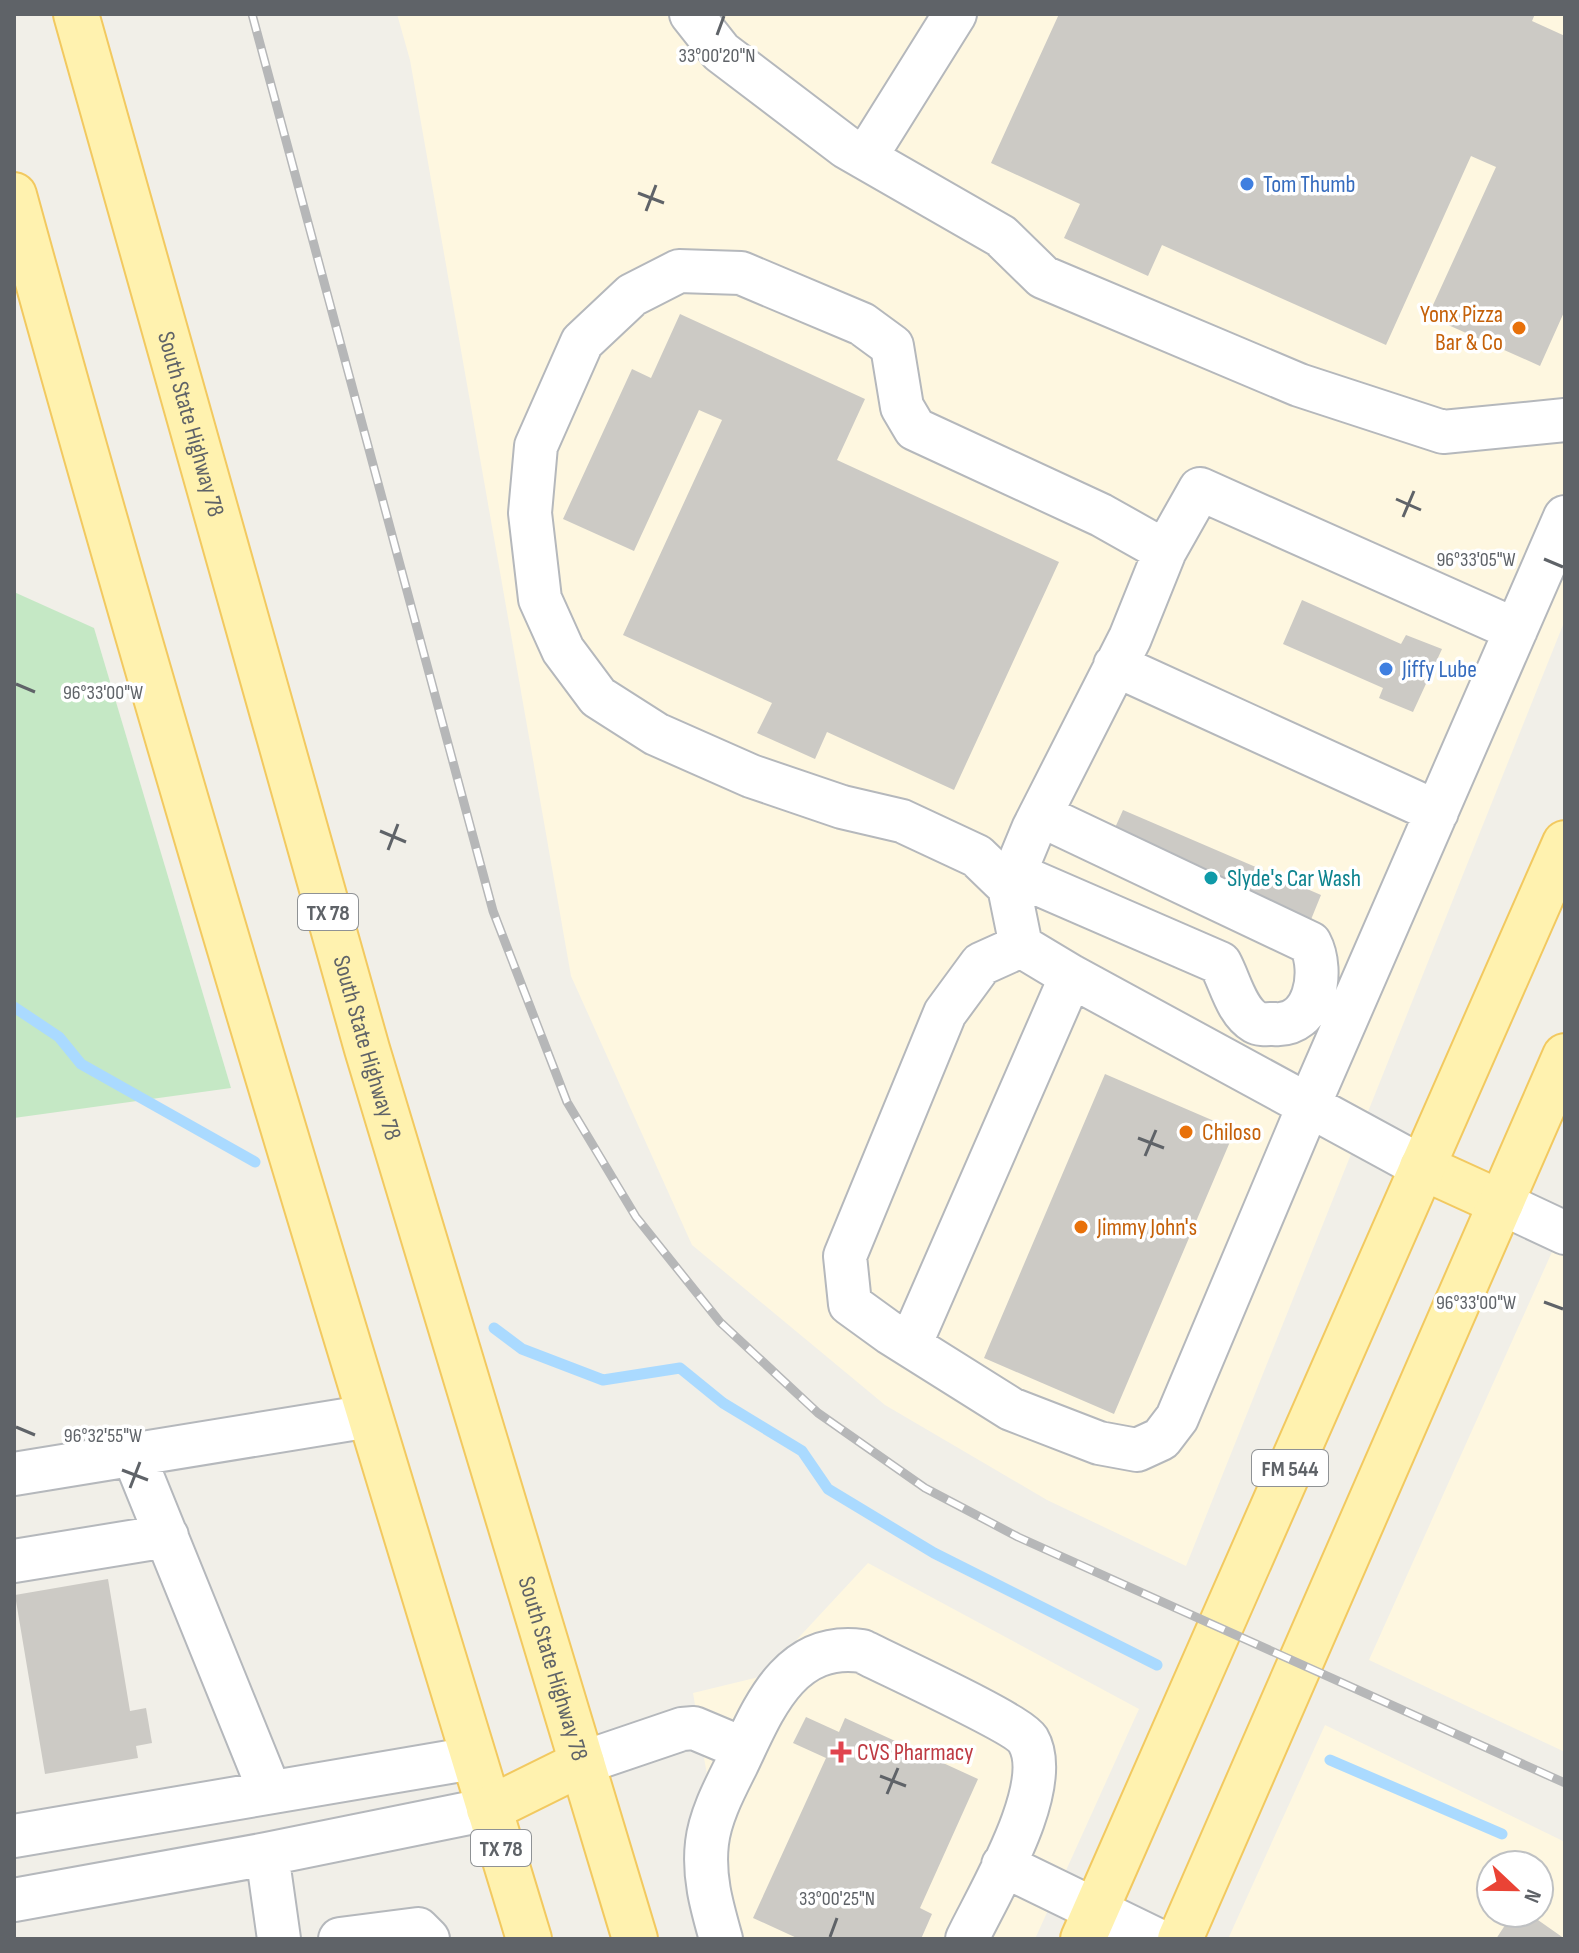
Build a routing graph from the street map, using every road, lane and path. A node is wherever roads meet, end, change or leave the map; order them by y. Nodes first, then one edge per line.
1 (76, 14) edge
2 (691, 14) edge
3 (955, 14) edge
4 (865, 158) junction
5 (14, 195) edge
6 (1565, 420) edge
7 (1565, 517) edge
8 (1165, 551) junction
9 (1516, 630) junction
10 (1115, 665) junction
11 (1437, 812) junction
12 (1040, 815) junction
13 (1565, 843) edge
14 (1012, 880) junction
15 (1021, 946) junction
16 (1071, 976) junction
17 (1565, 1056) edge
18 (1308, 1107) junction
19 (1422, 1167) junction
20 (1501, 1203) junction
21 (1565, 1233) edge
22 (910, 1345) junction
23 (370, 1416) junction
24 (133, 1454) junction
25 (14, 1474) edge
26 (167, 1536) junction
27 (14, 1561) edge
28 (744, 1749) junction
29 (473, 1758) junction
30 (582, 1763) junction
31 (270, 1792) junction
32 (489, 1809) junction
33 (14, 1836) edge
34 (267, 1854) junction
35 (1003, 1865) junction
36 (14, 1900) edge
37 (1089, 1924) edge
38 (279, 1939) edge
39 (340, 1939) edge
40 (428, 1939) edge
41 (529, 1939) edge
42 (635, 1939) edge
43 (721, 1939) edge
44 (967, 1939) edge
45 (1155, 1939) edge
46 (1180, 1939) edge

1 - 30 main road, South State Highway 78 / TX 78
2 - 4 street
3 - 4 street
4 - 6 street
5 - 23 main road, TX 78
7 - 9 street
8 - 9 street
8 - 10 street
8 - 14 street
9 - 11 street
10 - 11 street
10 - 12 street
11 - 18 street
12 - 14 street
12 - 14 street
13 - 19 main road, FM 544 / FM 544
14 - 15 street
15 - 16 street
15 - 22 street
16 - 18 street
16 - 22 street
17 - 20 main road
18 - 19 street
18 - 22 street
19 - 20 main road
19 - 37 main road, FM 544 / FM 544
20 - 21 street
20 - 46 main road
23 - 24 street
23 - 29 main road, TX 78
24 - 25 street
24 - 26 street
26 - 27 street
26 - 31 street
28 - 30 street
28 - 35 street
28 - 43 street
29 - 31 street
29 - 32 main road, TX 78
30 - 32 main road
30 - 42 main road, South State Highway 78 / TX 78
31 - 33 street
32 - 34 street
32 - 41 main road, TX 78
34 - 36 street
34 - 38 street
35 - 37 street
35 - 44 street
37 - 45 street
39 - 40 street

